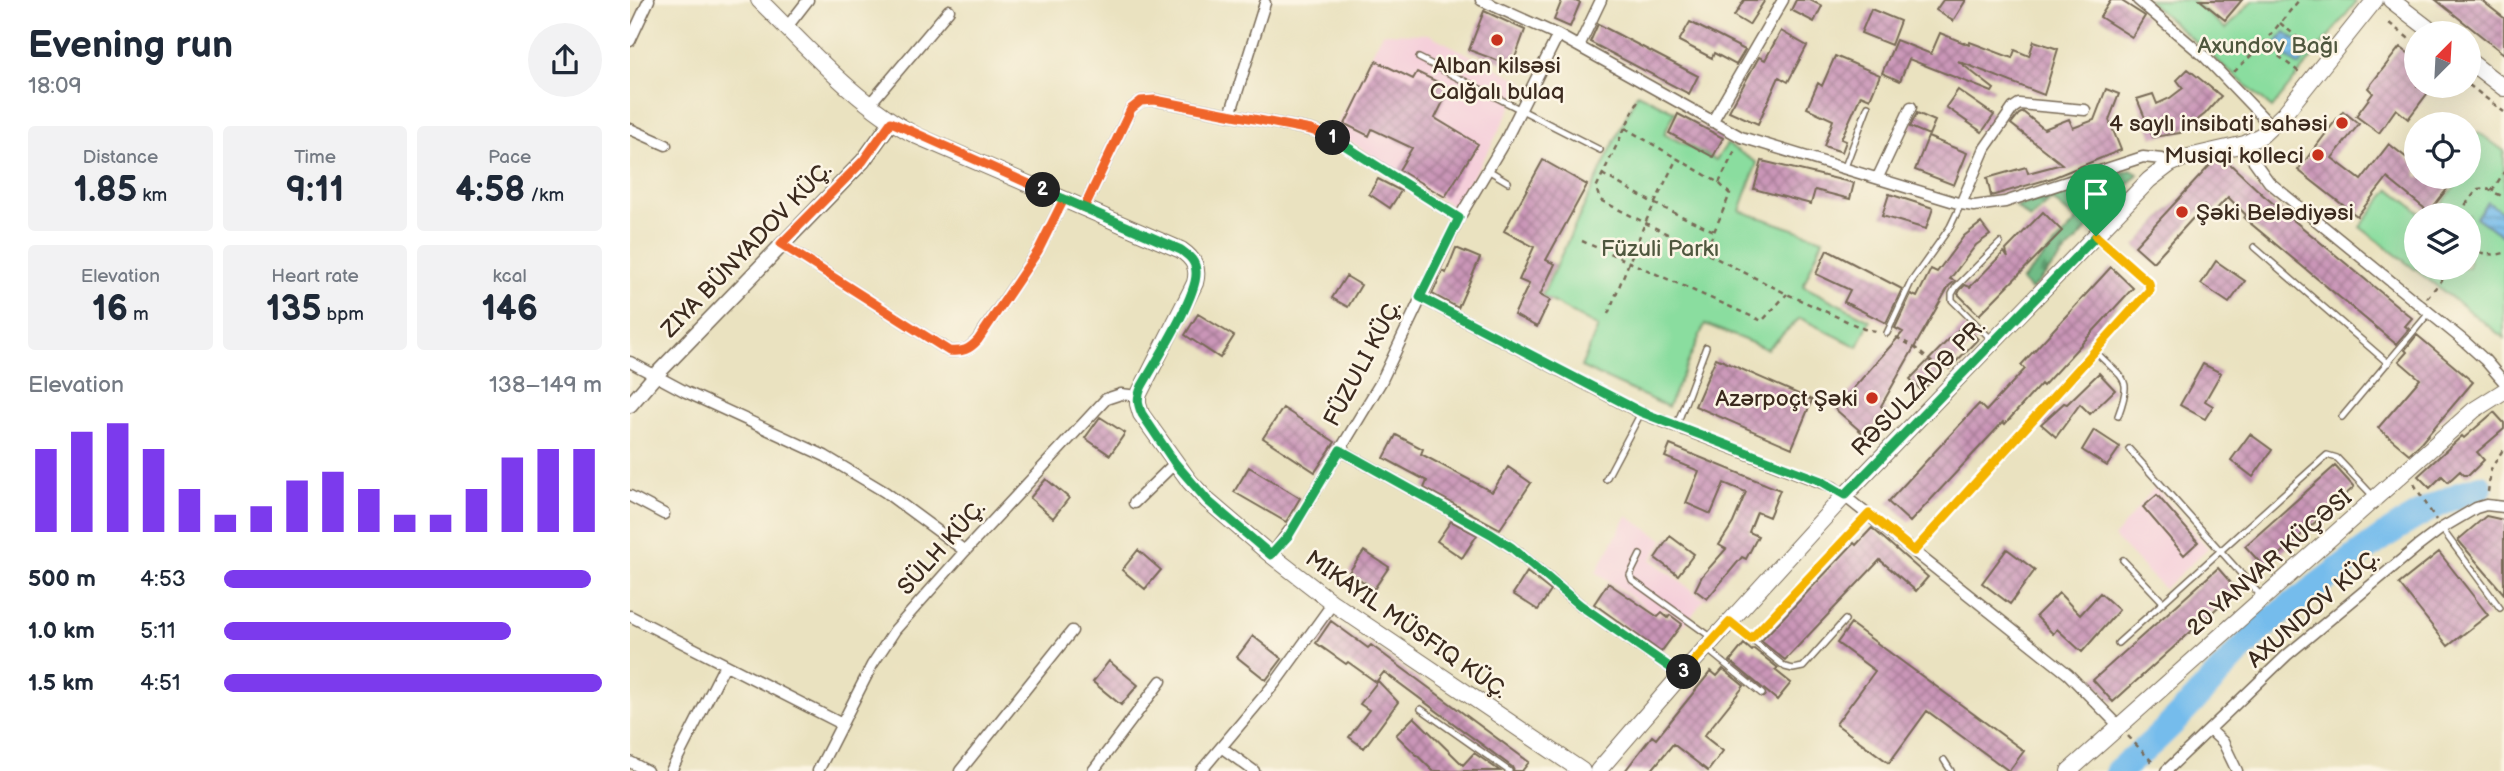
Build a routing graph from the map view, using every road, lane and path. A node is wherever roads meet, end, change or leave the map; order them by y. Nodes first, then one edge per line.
1 (649, 0) edge
2 (760, 0) edge
3 (808, 0) edge
4 (1481, 0) edge
5 (1601, 0) edge
6 (1783, 0) edge
7 (2137, 0) edge
8 (2298, 0) edge
9 (2375, 0) edge
10 (2391, 0) edge
11 (1265, 3) dead end
12 (949, 10) dead end
13 (2418, 21) edge
14 (2280, 23) junction
15 (2389, 23) dead end
16 (787, 27) junction
17 (1558, 35) junction
18 (2404, 35) edge
19 (630, 41) edge
20 (2263, 44) junction
21 (1579, 46) junction
22 (1419, 58) dead end
23 (2326, 61) junction
24 (2482, 71) edge
25 (2226, 79) junction
26 (2311, 80) junction
27 (2504, 88) edge
28 (2482, 95) edge
29 (1638, 102) dead end
30 (869, 105) junction
31 (1868, 106) dead end
32 (1911, 107) dead end
33 (1521, 108) junction
34 (2085, 110) dead end
35 (2504, 112) edge
36 (1230, 115) junction
37 (891, 122) junction
38 (1712, 122) junction
39 (2272, 127) junction
40 (630, 128) edge
41 (1625, 128) junction
42 (1741, 136) junction
43 (2245, 144) junction
44 (666, 145) dead end
45 (1600, 150) dead end
46 (1677, 158) junction
47 (2170, 164) junction
48 (1845, 167) junction
49 (1488, 170) junction
50 (2504, 172) edge
51 (1602, 174) junction
52 (1878, 177) junction
53 (1508, 182) dead end
54 (1719, 183) junction
55 (2492, 191) junction
56 (2504, 197) edge
57 (1064, 199) junction
58 (2467, 203) edge
59 (1654, 204) junction
60 (1961, 204) junction
61 (1084, 208) junction
62 (1459, 218) junction
63 (1645, 223) junction
64 (1714, 231) junction
65 (2096, 236) junction
66 (1582, 242) dead end
67 (2000, 243) dead end
68 (781, 244) junction
69 (2254, 247) dead end
70 (2481, 252) edge
71 (1705, 253) junction
72 (2504, 253) edge
73 (1629, 262) junction
74 (2444, 280) edge
75 (1787, 294) junction
76 (1420, 297) junction
77 (2425, 309) junction
78 (1608, 314) dead end
79 (1887, 332) junction
80 (1993, 341) junction
81 (1706, 347) dead end
82 (2096, 352) junction
83 (630, 362) edge
84 (2388, 363) junction
85 (655, 376) junction
86 (1954, 382) junction
87 (2504, 382) edge
88 (2504, 391) edge
89 (1138, 396) junction
90 (630, 405) edge
91 (1641, 412) junction
92 (2118, 416) dead end
93 (2342, 417) dead end
94 (1676, 427) junction
95 (2504, 448) edge
96 (2129, 449) dead end
97 (1340, 450) junction
98 (1175, 463) junction
99 (1606, 479) dead end
100 (2416, 487) dead end
101 (1845, 495) junction
102 (630, 496) edge
103 (2375, 499) junction
104 (1134, 503) dead end
105 (2486, 505) junction
106 (2504, 507) edge
107 (664, 514) dead end
108 (1869, 514) junction
109 (2433, 515) dead end
110 (2442, 528) junction
111 (2219, 550) junction
112 (965, 551) junction
113 (1914, 551) junction
114 (1271, 555) junction
115 (1640, 555) dead end
116 (2123, 561) dead end
117 (2263, 598) junction
118 (2162, 601) junction
119 (1333, 603) junction
120 (2500, 608) dead end
121 (630, 616) edge
122 (1845, 620) dead end
123 (1730, 622) junction
124 (1072, 631) dead end
125 (1751, 639) junction
126 (1710, 643) junction
127 (2118, 643) dead end
128 (724, 665) junction
129 (1681, 675) junction
130 (1161, 681) dead end
131 (1762, 694) dead end
132 (1421, 709) dead end
133 (842, 724) junction
134 (2119, 726) junction
135 (2210, 730) junction
136 (2132, 739) dead end
137 (1221, 747) junction
138 (1944, 760) dead end
139 (630, 762) edge
140 (2152, 762) dead end
141 (647, 771) edge
142 (671, 771) edge
143 (818, 771) edge
144 (960, 771) edge
145 (1093, 771) edge
146 (1201, 771) edge
147 (1254, 771) edge
148 (1509, 771) edge
149 (1582, 771) edge
150 (1598, 771) edge
151 (1951, 771) edge
152 (2068, 771) edge
153 (2166, 771) edge
154 (2237, 771) edge

1 - 19 street
2 - 16 main road
3 - 16 street
4 - 17 street
5 - 21 street
6 - 38 street
7 - 25 street
8 - 14 path
9 - 23 main road, RƏSULZADƏ PR.
10 - 13 main road
11 - 36 street
12 - 30 street
14 - 20 path
14 - 23 path
15 - 18 path
16 - 30 main road
17 - 21 street
17 - 33 street, FÜZULI KÜÇ.
20 - 25 path
20 - 26 path
21 - 38 street
22 - 33 lane
23 - 26 main road, RƏSULZADƏ PR.
24 - 27 main road
25 - 39 street
26 - 39 main road, RƏSULZADƏ PR.
28 - 35 path
29 - 41 path
30 - 37 main road
31 - 48 lane
32 - 52 street
33 - 45 lane
33 - 49 street, FÜZULI KÜÇ.
34 - 60 street
36 - 61 street
36 - 62 street
37 - 57 main road
37 - 68 street, ZIYA BÜNYADOV KÜÇ.
38 - 42 street
39 - 43 main road, RƏSULZADƏ PR.
40 - 44 street
41 - 46 path
41 - 51 path
42 - 48 street
42 - 54 path
43 - 47 main road, RƏSULZADƏ PR.
43 - 77 street
46 - 54 path
46 - 59 path
47 - 60 street
47 - 65 main road, RƏSULZADƏ PR.
48 - 52 street
49 - 53 lane
49 - 62 street, FÜZULI KÜÇ.
50 - 55 path
51 - 59 path
51 - 63 path
52 - 60 street
54 - 64 path
55 - 56 path
55 - 58 path
57 - 61 main road
57 - 68 street
59 - 63 path
59 - 64 path
60 - 79 lane
61 - 89 main road
62 - 76 street, FÜZULI KÜÇ.
63 - 71 path
63 - 73 path
64 - 71 path
65 - 80 main road, RƏSULZADƏ PR.
65 - 82 lane
66 - 73 path
67 - 80 lane
68 - 85 street, ZIYA BÜNYADOV KÜÇ.
69 - 84 lane
70 - 72 path
71 - 75 path
73 - 75 path
73 - 78 path
74 - 77 path
75 - 79 path
76 - 91 street
76 - 97 street, FÜZULI KÜÇ.
77 - 84 lane
77 - 87 street
79 - 86 path
80 - 86 main road, RƏSULZADƏ PR.
81 - 94 lane
82 - 92 lane
82 - 113 lane
83 - 85 street
84 - 93 lane
85 - 90 street, ZIYA BÜNYADOV KÜÇ.
85 - 112 street
86 - 101 main road, RƏSULZADƏ PR.
88 - 103 main road, 20 YANVAR KÜÇƏSI
89 - 98 main road
89 - 112 street, SÜLH KÜÇ.
91 - 94 street
91 - 99 lane
94 - 101 street
95 - 105 path
96 - 111 lane
97 - 114 street, FÜZULI KÜÇ.
97 - 129 street
98 - 104 street
98 - 114 main road
100 - 109 path
101 - 108 street
101 - 123 main road, RƏSULZADƏ PR.
102 - 107 street
103 - 111 lane
103 - 117 main road, 20 YANVAR KÜÇƏSI
105 - 106 street
105 - 110 street, AXUNDOV KÜÇ.
108 - 113 street
108 - 125 lane
110 - 120 lane
110 - 135 street, AXUNDOV KÜÇ.
111 - 117 lane
111 - 118 lane
112 - 133 street, SÜLH KÜÇ.
113 - 134 street
114 - 119 main road
115 - 126 lane
116 - 118 lane
117 - 134 main road, 20 YANVAR KÜÇƏSI
118 - 127 lane
119 - 137 street
119 - 149 main road
121 - 128 street
122 - 125 lane
123 - 125 lane
123 - 126 main road, RƏSULZADƏ PR.
124 - 144 street
126 - 129 main road, RƏSULZADƏ PR.
126 - 131 lane
128 - 133 street
128 - 142 street
129 - 150 main road, RƏSULZADƏ PR.
130 - 145 street
132 - 148 lane
133 - 143 street, SÜLH KÜÇ.
134 - 152 main road, 20 YANVAR KÜÇƏSI
135 - 153 street, AXUNDOV KÜÇ.
135 - 154 street
136 - 140 path
137 - 146 street
137 - 147 street
138 - 151 lane
139 - 141 street

